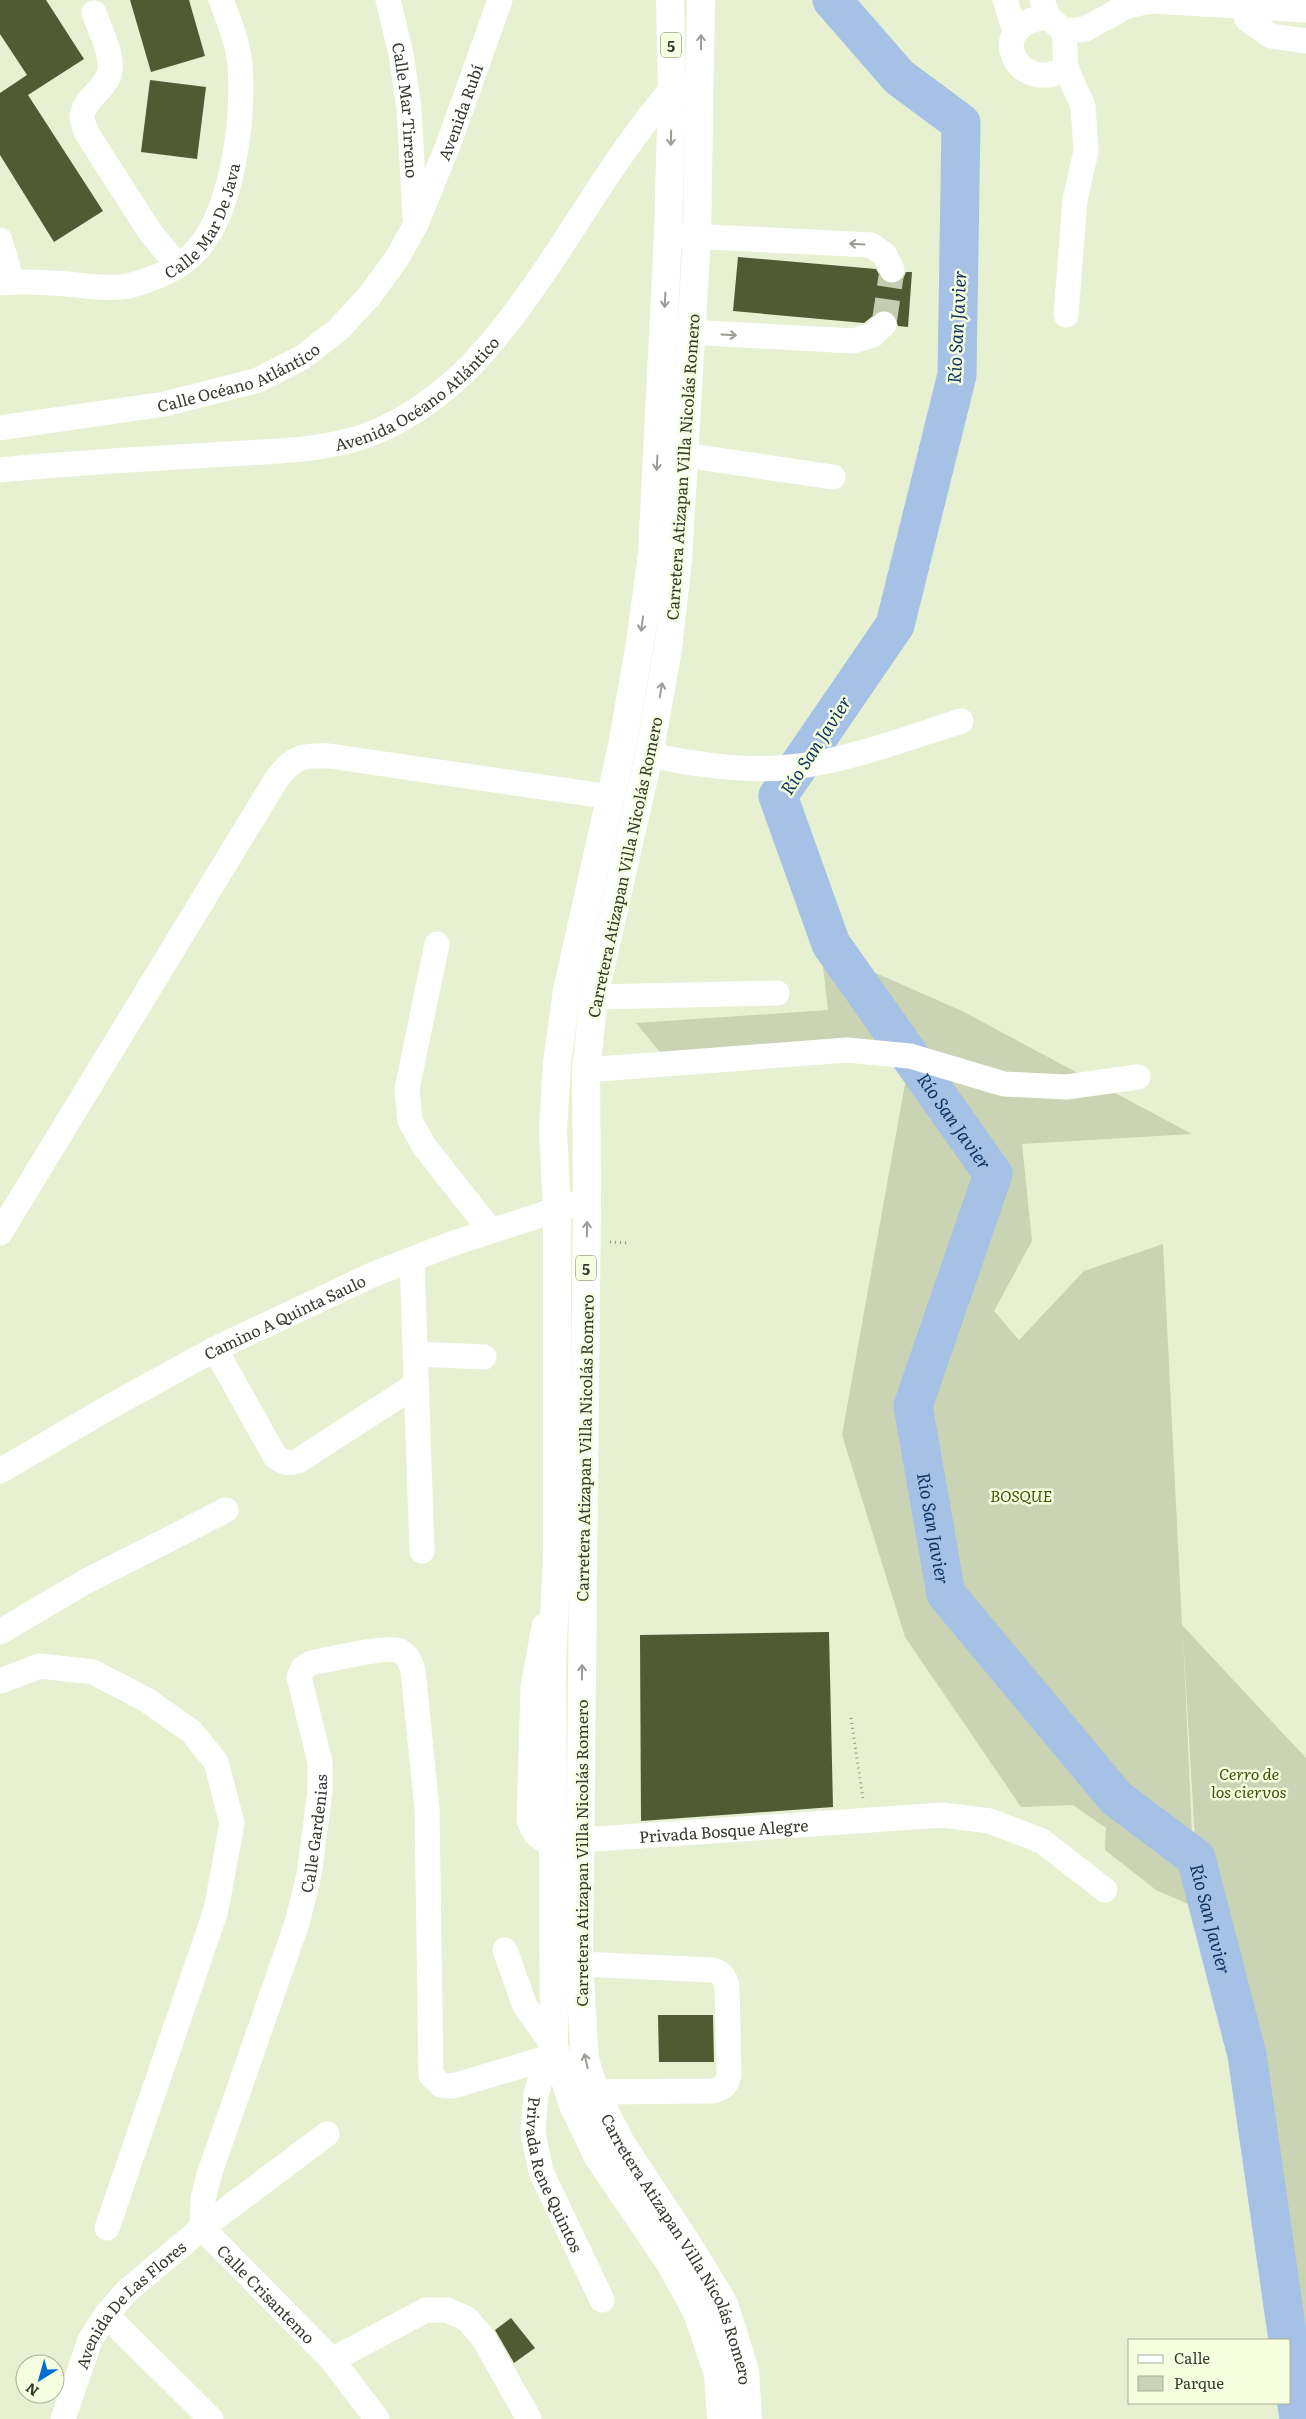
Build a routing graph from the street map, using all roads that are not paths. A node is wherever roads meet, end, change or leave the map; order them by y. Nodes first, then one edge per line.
1 (221, 0) edge
2 (388, 0) edge
3 (500, 0) edge
4 (670, 0) edge
5 (702, 0) edge
6 (1005, 0) edge
7 (1245, 7) junction
8 (1306, 10) edge
9 (94, 13) dead end
10 (1051, 16) edge
11 (1015, 31) junction
12 (1306, 41) edge
13 (1066, 68) junction
14 (701, 85) junction
15 (672, 89) junction
16 (416, 224) junction
17 (668, 235) junction
18 (697, 236) junction
19 (0, 240) edge
20 (178, 266) junction
21 (892, 270) tunnel mouth
22 (6, 282) edge
23 (1066, 315) dead end
24 (884, 324) dead end
25 (663, 331) junction
26 (692, 332) junction
27 (0, 428) edge
28 (684, 455) junction
29 (0, 470) edge
30 (833, 477) dead end
31 (961, 721) dead end
32 (649, 755) junction
33 (611, 797) junction
34 (437, 944) dead end
35 (778, 993) dead end
36 (594, 997) junction
37 (586, 1070) junction
38 (1138, 1077) dead end
39 (553, 1130) junction
40 (585, 1133) junction
41 (587, 1200) junction
42 (557, 1209) junction
43 (491, 1231) junction
44 (0, 1232) edge
45 (412, 1260) junction
46 (215, 1350) junction
47 (416, 1354) junction
48 (484, 1357) dead end
49 (417, 1384) junction
50 (0, 1471) edge
51 (226, 1510) dead end
52 (422, 1550) dead end
53 (0, 1632) edge
54 (0, 1681) edge
55 (580, 1840) junction
56 (552, 1842) junction
57 (1105, 1890) dead end
58 (505, 1950) dead end
59 (579, 1964) junction
60 (550, 2052) junction
61 (595, 2092) junction
62 (327, 2134) dead end
63 (106, 2228) dead end
64 (202, 2228) junction
65 (602, 2300) dead end
66 (106, 2314) junction
67 (332, 2360) junction
68 (63, 2419) edge
69 (211, 2419) edge
70 (377, 2419) edge
71 (529, 2419) edge
72 (721, 2419) edge
73 (748, 2419) edge

1 - 20 street, Calle Mar De Java
2 - 16 street, Calle Mar Tirreno
3 - 16 street, Avenida Rubí
4 - 15 main road, 5
14 -> 5 main road, 5
6 - 11 street
7 - 8 street
7 - 10 street
7 - 12 street
9 - 20 street
10 - 11 street
10 - 13 street
11 - 13 street
13 - 23 street
14 - 15 street
14 - 18 main road, Carretera Atizapan Villa Nicolás Romero / 5
15 -> 17 main road, Carretera Atizapan Villa Nicolás Romero / 5
15 - 29 street, Avenida Océano Atlántico
16 - 27 street, Calle Océano Atlántico
17 - 18 street
17 -> 25 main road, Carretera Atizapan Villa Nicolás Romero / 5
21 -> 18 street
18 - 26 main road, Carretera Atizapan Villa Nicolás Romero / 5
19 - 22 street
20 - 22 street, Calle Mar De Java
26 -> 24 street
25 - 26 street
25 -> 33 main road, Carretera Atizapan Villa Nicolás Romero / 5
26 - 28 main road, Carretera Atizapan Villa Nicolás Romero / 5
28 - 30 street
32 -> 28 main road, Carretera Atizapan Villa Nicolás Romero / 5
31 - 32 street
32 - 36 main road, Carretera Atizapan Villa Nicolás Romero / 5
33 - 39 main road, Carretera Atizapan Villa Nicolás Romero / 5
33 - 44 street
34 - 43 street
35 - 36 street
36 - 37 main road, Carretera Atizapan Villa Nicolás Romero / 5
37 - 38 street
37 - 40 main road, Carretera Atizapan Villa Nicolás Romero / 5
39 - 40 street
39 - 42 main road, Carretera Atizapan Villa Nicolás Romero / 5
40 - 41 main road, Carretera Atizapan Villa Nicolás Romero / 5
41 - 42 street, Camino A Quinta Saulo
55 -> 41 main road, Carretera Atizapan Villa Nicolás Romero / 5
42 - 43 street, Camino A Quinta Saulo
42 - 56 main road, Carretera Atizapan Villa Nicolás Romero / 5
43 - 45 street, Camino A Quinta Saulo
45 - 46 street, Camino A Quinta Saulo
45 - 47 street
46 - 49 street
46 - 50 street, Camino A Quinta Saulo
47 - 48 street
47 - 49 street
49 - 52 street
51 - 53 street
54 - 63 street
55 - 56 street, Privada Bosque Alegre
55 - 57 street, Privada Bosque Alegre
55 - 59 main road, Carretera Atizapan Villa Nicolás Romero / 5
56 - 60 main road, Carretera Atizapan Villa Nicolás Romero / 5
58 - 60 street
61 -> 59 main road, Carretera Atizapan Villa Nicolás Romero / 5
59 - 61 street
60 - 64 street, Calle Gardenias
60 - 65 street, Privada Rene Quintos
60 - 72 main road, Carretera Atizapan Villa Nicolás Romero / 5
61 - 73 main road, Carretera Atizapan Villa Nicolás Romero / 5
62 - 64 street, Avenida De Las Flores
64 - 66 street, Avenida De Las Flores
64 - 67 street, Calle Crisantemo
66 - 68 street, Avenida De Las Flores
66 - 69 street
67 - 70 street, Calle Crisantemo
67 - 71 street

